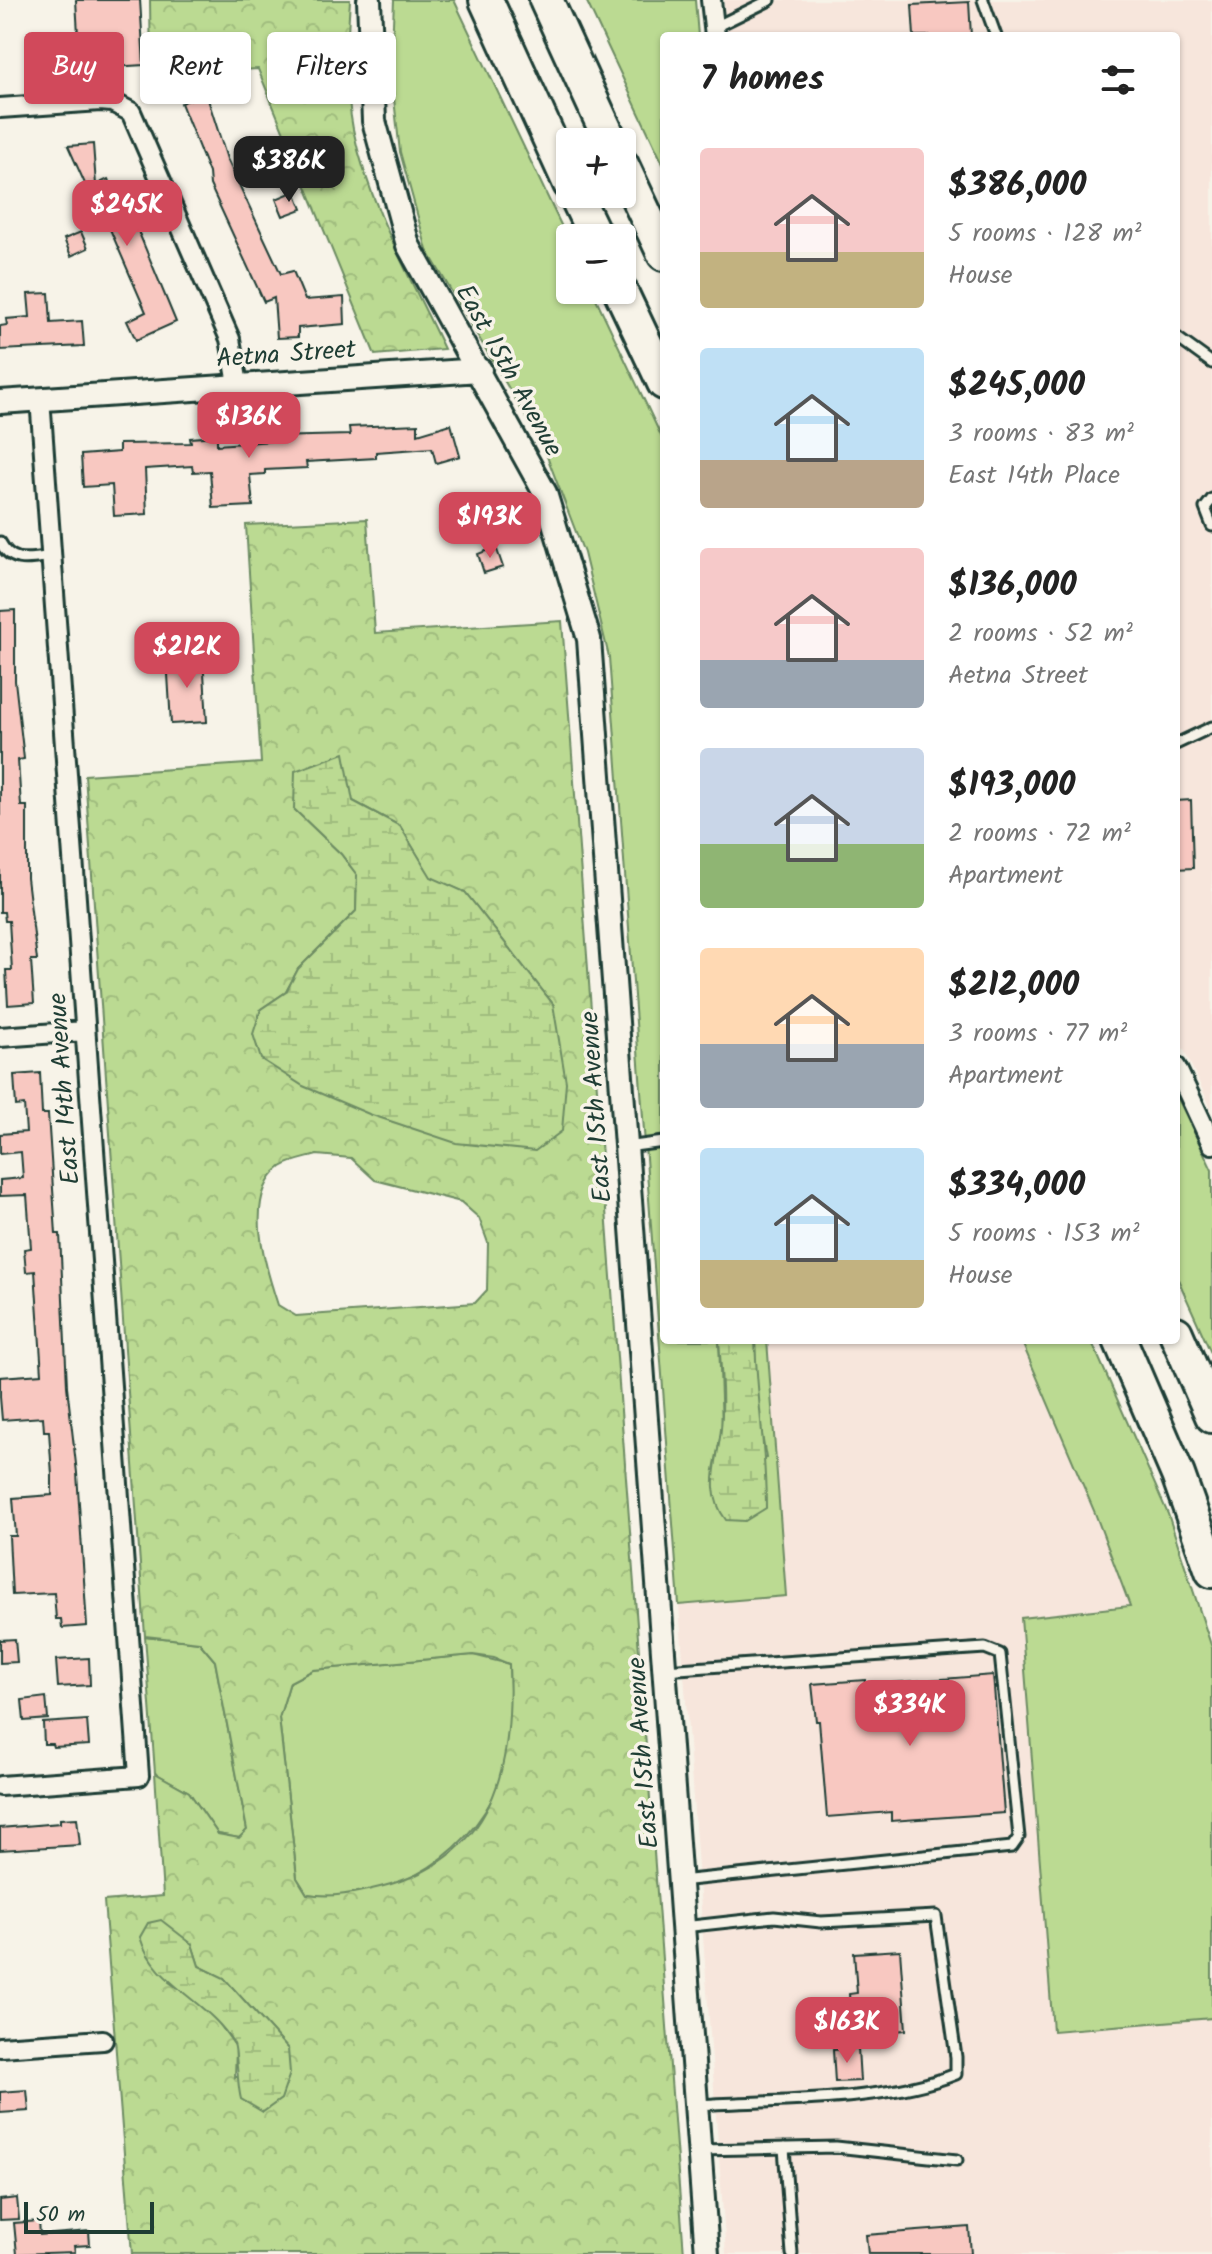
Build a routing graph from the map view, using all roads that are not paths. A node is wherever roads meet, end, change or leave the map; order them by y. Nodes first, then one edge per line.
1 (369, 0) edge
2 (486, 0) edge
3 (546, 0) edge
4 (711, 0) edge
5 (770, 0) edge
6 (983, 0) edge
7 (714, 32) edge
8 (995, 32) edge
9 (0, 108) edge
10 (605, 128) edge
11 (556, 153) edge
12 (636, 195) edge
13 (660, 246) edge
14 (627, 304) edge
15 (1180, 340) edge
16 (1212, 363) edge
17 (480, 370) junction
18 (660, 375) edge
19 (238, 384) junction
20 (40, 398) junction
21 (0, 402) edge
22 (1212, 499) edge
23 (1212, 526) edge
24 (0, 542) edge
25 (52, 556) junction
26 (5, 558) edge
27 (1212, 727) edge
28 (1180, 742) edge
29 (85, 1031) junction
30 (0, 1037) edge
31 (1180, 1076) edge
32 (660, 1143) edge
33 (1212, 1144) edge
34 (626, 1147) junction
35 (1180, 1342) edge
36 (1122, 1344) edge
37 (1212, 1416) edge
38 (1212, 1571) edge
39 (664, 1670) junction
40 (0, 1786) edge
41 (679, 1881) junction
42 (683, 1927) junction
43 (103, 2040) dead end
44 (0, 2047) edge
45 (696, 2105) junction
46 (784, 2148) junction
47 (699, 2150) junction
48 (957, 2160) dead end
49 (707, 2254) edge
50 (792, 2254) edge

1 - 17 street, East 15th Avenue
2 - 11 highway
3 - 10 highway
4 - 7 street
5 - 7 lane
6 - 8 lane
9 - 19 street
12 - 13 highway
14 - 18 highway
15 - 16 lane
17 - 19 street, Aetna Street
17 - 34 street, East 15th Avenue
19 - 20 street, Aetna Street
20 - 21 street, Aetna Street
20 - 25 street, East 14th Avenue
22 - 23 lane
24 - 26 lane
25 - 26 lane
25 - 29 street, East 14th Avenue
27 - 28 lane
29 - 30 street
29 - 40 street, East 14th Avenue
31 - 33 street
32 - 34 lane
34 - 39 street, East 15th Avenue
35 - 37 highway
36 - 38 highway
39 - 41 street, East 15th Avenue
39 - 41 lane
41 - 42 street, East 15th Avenue
42 - 45 street, East 15th Avenue
42 - 45 lane
43 - 44 street
45 - 47 street, East 15th Avenue
46 - 47 lane
46 - 48 lane
46 - 50 lane
47 - 49 street, East 15th Avenue

